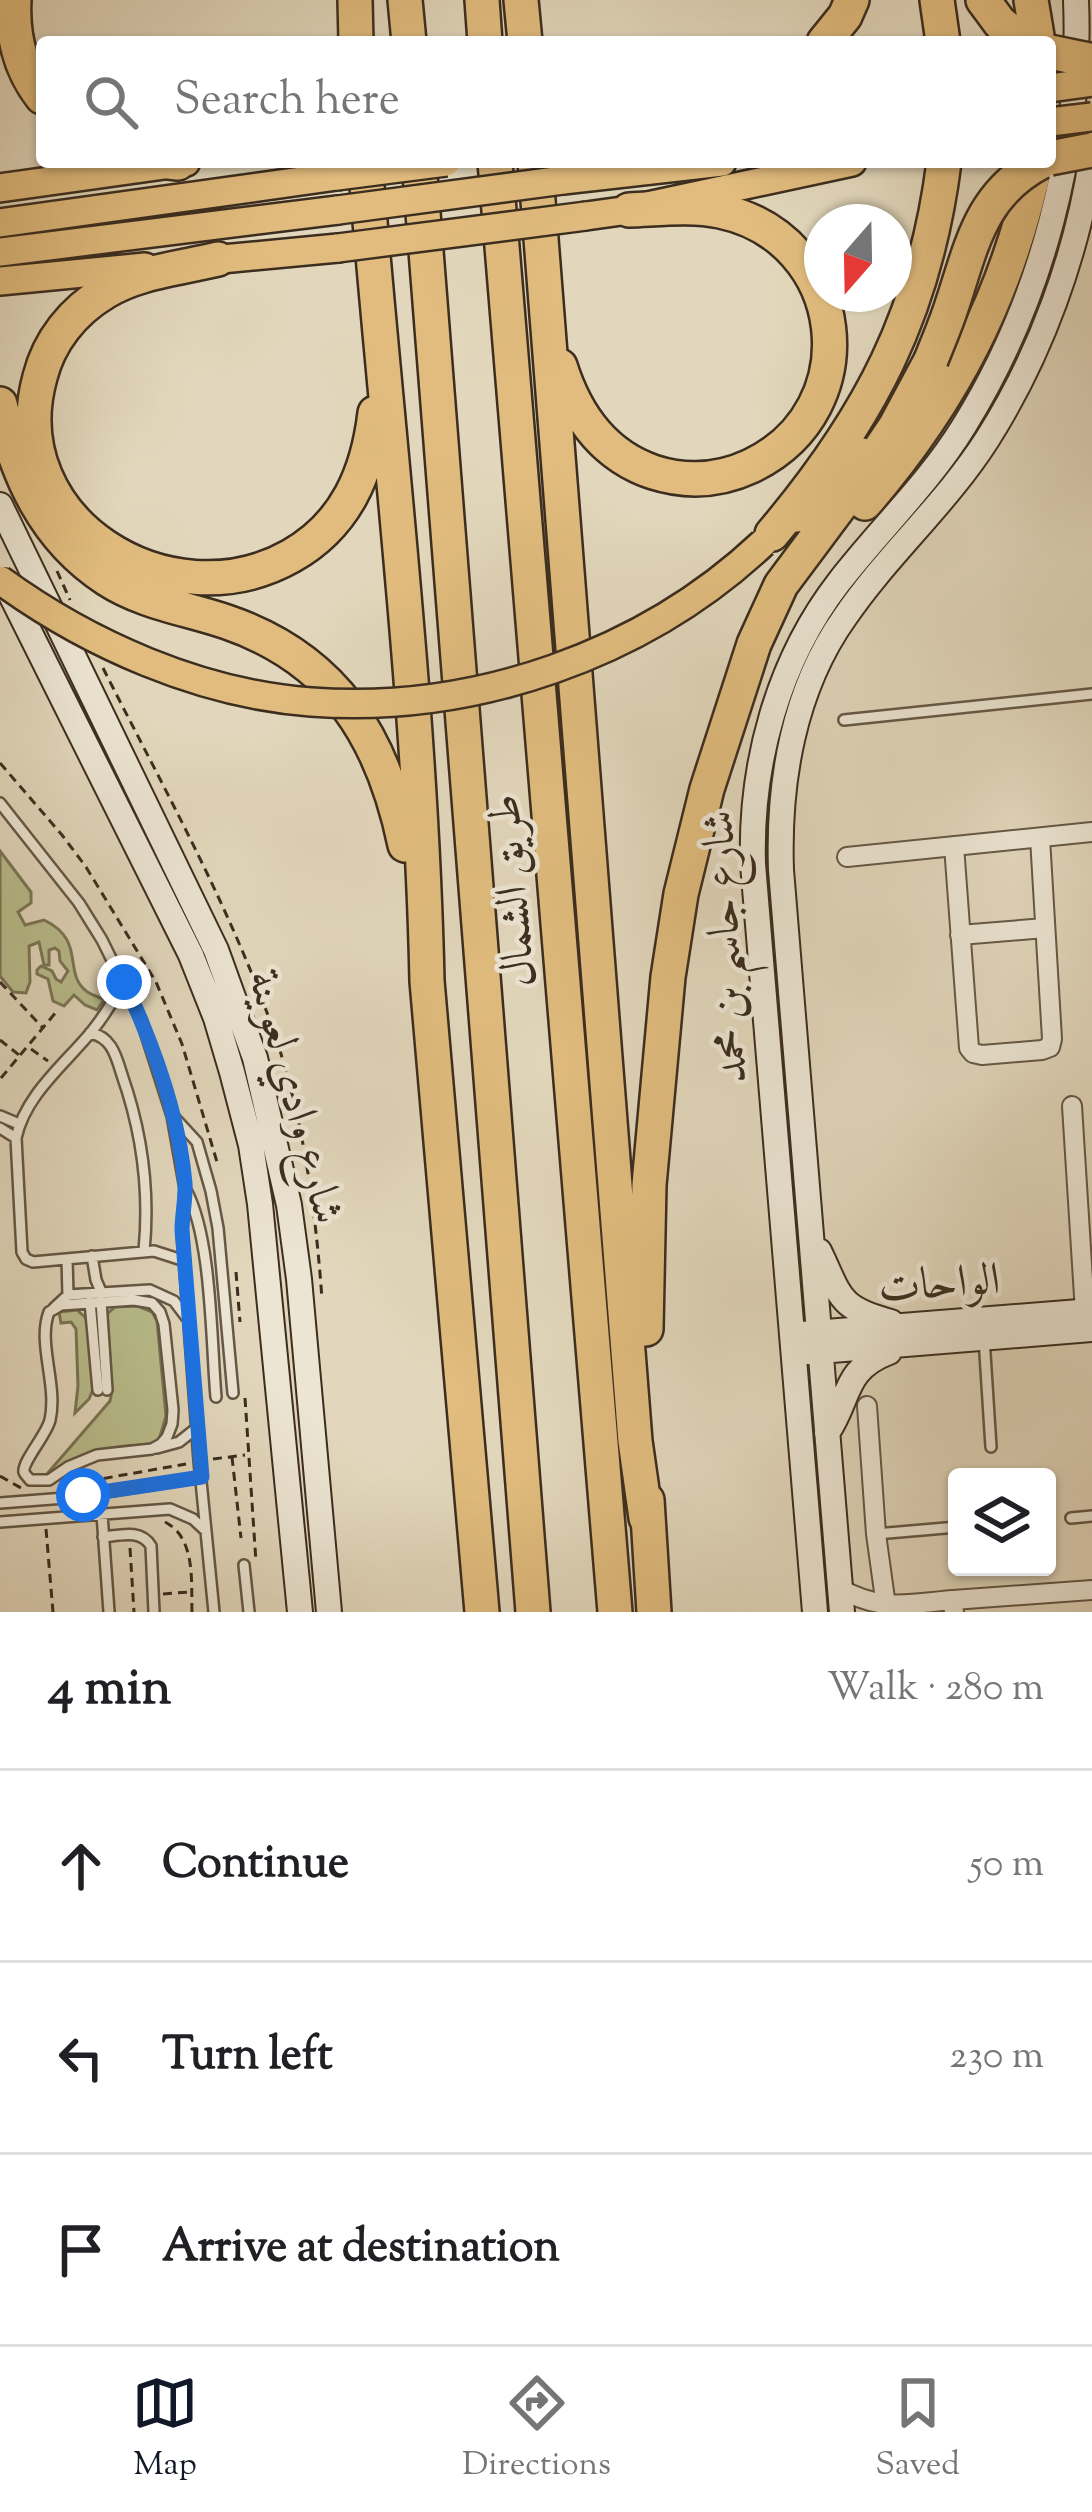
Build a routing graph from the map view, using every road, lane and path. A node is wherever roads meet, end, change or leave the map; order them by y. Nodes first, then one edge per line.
1 (14, 0) edge
2 (405, 0) edge
3 (482, 0) edge
4 (521, 0) edge
5 (852, 0) edge
6 (937, 0) edge
7 (983, 0) edge
8 (1031, 0) edge
9 (1076, 0) edge
10 (408, 36) edge
11 (485, 36) edge
12 (524, 36) edge
13 (829, 36) edge
14 (942, 36) edge
15 (1017, 36) edge
16 (1037, 36) edge
17 (1056, 54) edge
18 (1056, 65) edge
19 (1091, 68) edge
20 (1056, 85) edge
21 (36, 87) edge
22 (1092, 117) edge
23 (1056, 121) edge
24 (1092, 138) edge
25 (1056, 145) edge
26 (1092, 153) edge
27 (1056, 157) edge
28 (146, 168) edge
29 (419, 168) edge
30 (495, 168) edge
31 (607, 168) edge
32 (824, 168) edge
33 (943, 168) edge
34 (1011, 168) edge
35 (1029, 168) edge
36 (1036, 168) edge
37 (351, 169) edge
38 (549, 171) edge
39 (0, 188) edge
40 (628, 210) junction
41 (0, 223) edge
42 (0, 252) edge
43 (218, 260) junction
44 (0, 281) edge
45 (545, 309) junction
46 (380, 333) junction
47 (925, 357) junction
48 (0, 404) edge
49 (0, 505) edge
50 (768, 538) junction
51 (3, 585) edge
52 (1092, 694) edge
53 (736, 700) junction
54 (844, 721) dead end
55 (0, 802) edge
56 (1092, 832) edge
57 (1040, 838) junction
58 (954, 846) junction
59 (847, 857) dead end
60 (1045, 928) junction
61 (960, 935) junction
62 (428, 981) junction
63 (0, 982) edge
64 (124, 982) junction
65 (57, 1011) dead end
66 (43, 1028) junction
67 (90, 1033) junction
68 (0, 1040) edge
69 (29, 1047) junction
70 (20, 1056) junction
71 (58, 1070) junction
72 (1, 1078) edge
73 (1072, 1106) dead end
74 (0, 1116) edge
75 (172, 1116) junction
76 (19, 1124) junction
77 (0, 1128) edge
78 (16, 1138) junction
79 (185, 1190) junction
80 (810, 1237) junction
81 (144, 1251) junction
82 (92, 1256) junction
83 (67, 1259) junction
84 (185, 1261) junction
85 (68, 1295) junction
86 (99, 1299) junction
87 (54, 1308) junction
88 (1090, 1317) edge
89 (189, 1323) junction
90 (907, 1335) junction
91 (984, 1338) junction
92 (806, 1343) junction
93 (103, 1390) dead end
94 (233, 1393) dead end
95 (216, 1397) dead end
96 (866, 1406) dead end
97 (198, 1427) junction
98 (826, 1433) junction
99 (991, 1447) dead end
100 (152, 1449) junction
101 (247, 1455) dead end
102 (232, 1457) junction
103 (200, 1462) junction
104 (0, 1476) edge
105 (202, 1477) junction
106 (81, 1482) dead end
107 (43, 1500) junction
108 (0, 1504) edge
109 (102, 1514) junction
110 (1092, 1516) edge
111 (45, 1518) junction
112 (646, 1518) junction
113 (1071, 1518) dead end
114 (162, 1520) dead end
115 (0, 1522) edge
116 (948, 1528) edge
117 (206, 1531) junction
118 (876, 1534) junction
119 (103, 1537) junction
120 (241, 1538) dead end
121 (244, 1565) dead end
122 (1092, 1590) edge
123 (840, 1600) edge
124 (953, 1606) edge
125 (881, 1609) edge
126 (53, 1612) edge
127 (109, 1612) edge
128 (154, 1612) edge
129 (191, 1612) edge
130 (214, 1612) edge
131 (249, 1612) edge
132 (300, 1612) edge
133 (329, 1612) edge
134 (479, 1612) edge
135 (533, 1612) edge
136 (614, 1612) edge
137 (654, 1612) edge
138 (815, 1612) edge

1 - 21 highway
2 - 10 highway
3 - 11 highway
4 - 12 highway
5 - 13 highway
6 - 14 highway
7 - 15 highway
8 - 16 highway
9 - 92 main road, شارع جاسم بن محمد
17 - 19 highway, bridge
18 - 19 main road, bridge
19 - 20 main road, bridge
22 - 23 main road, bridge
24 - 25 main road
26 - 27 highway, bridge
26 - 80 main road, شارع جاسم بن محمد
28 - 39 main road
29 - 135 highway, طريق الشمال
30 - 136 highway, طريق الشمال
31 - 38 main road
32 - 40 main road
33 - 50 highway
34 - 47 main road
35 - 47 highway, bridge
36 - 53 highway
37 - 41 main road
37 - 46 highway
38 - 42 main road, bridge
38 - 45 highway
40 - 43 main road, bridge
40 - 45 highway
43 - 44 main road
43 - 46 highway
45 - 112 highway
46 - 62 highway
47 - 50 main road
47 - 53 highway
48 - 62 highway
49 - 133 main road, شارع وادي لعوينة
50 - 51 main road, bridge
51 - 132 main road, شارع وادي لعوينة
52 - 54 lane
53 - 112 highway
55 - 64 lane
56 - 57 street
57 - 58 street
57 - 60 street
58 - 59 street
58 - 61 street
60 - 61 street
60 - 61 street
62 - 134 highway
63 - 66 path
64 - 67 lane
64 - 75 lane
65 - 66 path
66 - 69 path
67 - 71 lane
67 - 81 lane
68 - 70 path
69 - 70 path
69 - 71 path
70 - 72 path
71 - 76 lane
73 - 88 street
74 - 76 lane
75 - 79 lane
75 - 94 lane
76 - 78 lane
77 - 78 lane
78 - 83 lane
79 - 84 lane
79 - 95 lane
80 - 90 main road
80 - 92 main road, شارع جاسم بن محمد
81 - 82 lane
81 - 84 lane
82 - 83 lane
82 - 86 lane
83 - 85 lane
84 - 89 lane
85 - 86 lane
85 - 87 lane
86 - 87 lane
86 - 89 lane
86 - 93 lane
86 - 100 lane
87 - 100 lane
88 - 90 main road, الواحات
88 - 91 main road, الواحات
89 - 97 lane
90 - 91 main road, الواحات
90 - 92 main road, الواحات
90 - 98 main road
91 - 99 lane
92 - 98 main road, شارع جاسم بن محمد
92 - 138 main road, شارع جاسم بن محمد
96 - 118 street
97 - 100 lane
97 - 103 lane
98 - 123 main road, شارع جاسم بن محمد
101 - 102 path
102 - 103 path
102 - 120 path
103 - 105 lane
103 - 106 path
104 - 107 path
105 - 107 lane
105 - 117 lane
107 - 108 lane
109 - 111 lane
109 - 117 lane
109 - 119 lane
110 - 113 lane
111 - 115 lane
111 - 126 path
112 - 137 highway
114 - 129 path
116 - 118 lane
117 - 130 lane
118 - 125 street
119 - 127 lane
119 - 128 lane
121 - 131 lane
122 - 124 street
123 - 125 street
124 - 125 street

